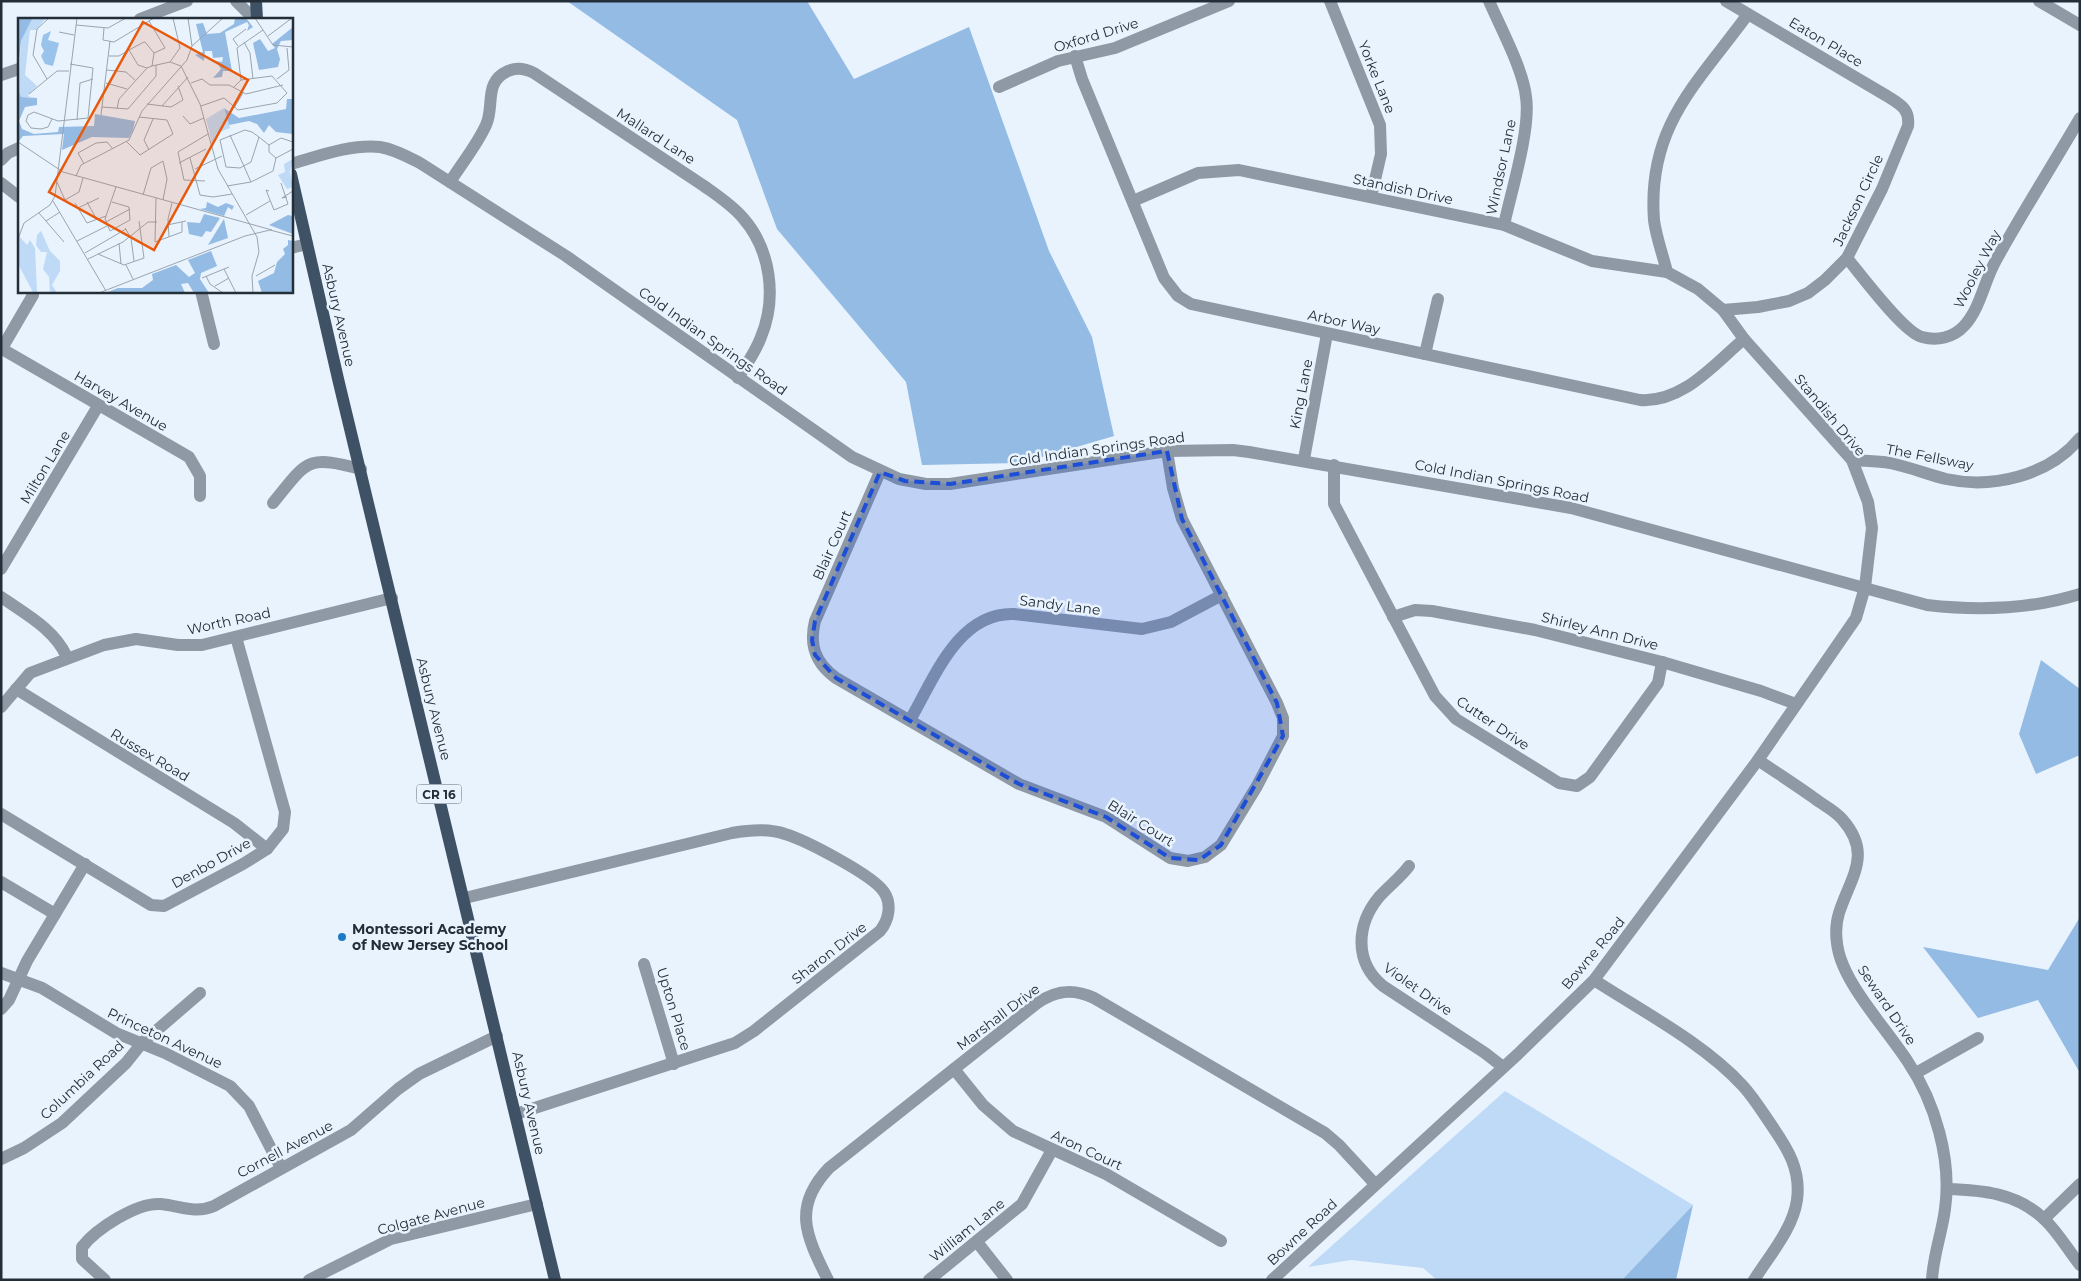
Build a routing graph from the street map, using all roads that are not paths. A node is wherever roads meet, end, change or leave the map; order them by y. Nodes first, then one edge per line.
1 (187, 1) edge
2 (236, 1) edge
3 (256, 1) edge
4 (1229, 1) edge
5 (1330, 1) edge
6 (1489, 1) edge
7 (1726, 1) edge
8 (2038, 1) edge
9 (1748, 14) junction
10 (143, 18) edge
11 (255, 18) edge
12 (256, 18) edge
13 (2080, 25) edge
14 (1075, 56) junction
15 (18, 69) edge
16 (1, 75) edge
17 (999, 87) dead end
18 (1908, 112) joint
19 (2080, 118) edge
20 (18, 148) edge
21 (1, 160) edge
22 (292, 164) edge
23 (292, 178) edge
24 (450, 182) junction
25 (1, 183) edge
26 (18, 196) edge
27 (1371, 197) junction
28 (1133, 202) junction
29 (1504, 225) junction
30 (307, 244) junction
31 (292, 248) edge
32 (1847, 258) junction
33 (1667, 272) junction
34 (201, 292) edge
35 (33, 295) dead end
36 (1438, 299) dead end
37 (1723, 310) junction
38 (1327, 334) junction
39 (1744, 339) junction
40 (214, 344) dead end
41 (2, 350) edge
42 (1425, 354) junction
43 (738, 378) junction
44 (98, 406) junction
45 (2080, 438) edge
46 (1167, 452) junction
47 (1304, 459) junction
48 (1852, 460) junction
49 (1334, 465) junction
50 (361, 470) junction
51 (880, 472) junction
52 (200, 496) dead end
53 (273, 503) dead end
54 (1, 570) edge
55 (1865, 587) junction
56 (2080, 594) edge
57 (1222, 596) junction
58 (1, 597) edge
59 (392, 598) junction
60 (1394, 617) junction
61 (236, 637) junction
62 (67, 657) junction
63 (1662, 662) junction
64 (16, 689) junction
65 (1796, 704) junction
66 (1, 707) edge
67 (910, 720) junction
68 (1758, 760) junction
69 (1, 814) edge
70 (267, 849) junction
71 (84, 864) junction
72 (1409, 866) dead end
73 (1, 882) edge
74 (464, 898) junction
75 (55, 914) junction
76 (644, 964) dead end
77 (1, 973) edge
78 (17, 979) junction
79 (1594, 980) junction
80 (200, 993) dead end
81 (1, 1009) edge
82 (497, 1036) junction
83 (1978, 1038) dead end
84 (142, 1043) junction
85 (674, 1064) junction
86 (1503, 1067) junction
87 (954, 1069) junction
88 (1916, 1073) junction
89 (516, 1114) junction
90 (1052, 1150) junction
91 (1, 1159) edge
92 (280, 1168) junction
93 (1375, 1184) junction
94 (2080, 1184) edge
95 (1947, 1189) junction
96 (537, 1204) junction
97 (2044, 1219) junction
98 (1221, 1241) dead end
99 (977, 1242) junction
100 (2080, 1265) edge
101 (311, 1279) edge
102 (105, 1280) edge
103 (555, 1280) edge
104 (828, 1280) edge
105 (929, 1280) edge
106 (1007, 1280) edge
107 (1272, 1280) edge
108 (1754, 1280) edge
109 (1932, 1280) edge

1 - 10 street
2 - 11 street
3 - 12 main road
4 - 14 street, Oxford Drive
5 - 27 street, Yorke Lane
6 - 29 street, Windsor Lane
7 - 9 street, Eaton Place
8 - 13 street
9 - 18 street, Eaton Place
9 - 33 street
14 - 17 street, Oxford Drive
14 - 28 street, Arbor Way
15 - 16 street
18 - 32 street, Jackson Circle
19 - 32 street, Wooley Way
20 - 21 street
22 - 24 street, Cold Indian Springs Road
23 - 30 main road, Asbury Avenue / CR 16
24 - 43 street, Cold Indian Springs Road
24 - 43 street, Mallard Lane
25 - 26 street
27 - 28 street, Standish Drive
27 - 29 street, Standish Drive
28 - 38 street, Arbor Way
29 - 33 street, Standish Drive
30 - 31 street
30 - 50 main road, Asbury Avenue / CR 16
32 - 37 street, Jackson Circle
33 - 37 street
34 - 40 street
35 - 41 street
36 - 42 street
37 - 39 street, Standish Drive
38 - 42 street, Arbor Way
38 - 47 street, King Lane
39 - 42 street, Arbor Way
39 - 48 street, Standish Drive
41 - 44 street, Harvey Avenue
43 - 51 street, Cold Indian Springs Road
44 - 52 street, Harvey Avenue
44 - 54 street, Milton Lane
45 - 48 street, The Fellsway
46 - 47 street, Cold Indian Springs Road
46 - 51 street, Cold Indian Springs Road
46 - 57 street, Blair Court
47 - 49 street, Cold Indian Springs Road
48 - 55 street, Standish Drive
49 - 55 street, Cold Indian Springs Road
49 - 60 street, Cutter Drive
50 - 53 street
50 - 59 main road, Asbury Avenue / CR 16
51 - 67 street, Blair Court
55 - 56 street, Cold Indian Springs Road
55 - 65 street, Bowne Road
57 - 67 street, Sandy Lane
57 - 67 street, Blair Court
58 - 62 street
59 - 61 street, Worth Road
59 - 74 main road, Asbury Avenue / CR 16
60 - 63 street, Shirley Ann Drive
60 - 63 street, Cutter Drive
61 - 62 street, Worth Road
61 - 70 street, Denbo Drive
62 - 64 street, Worth Road
63 - 65 street, Shirley Ann Drive
64 - 66 street, Worth Road
64 - 70 street, Russex Road
65 - 68 street, Bowne Road
68 - 79 street, Bowne Road
68 - 88 street, Seward Drive
69 - 71 street, Denbo Drive
70 - 71 street, Denbo Drive
71 - 75 street
72 - 86 street, Violet Drive
73 - 75 street
74 - 82 main road, Asbury Avenue / CR 16
74 - 85 street, Sharon Drive
75 - 78 street
76 - 85 street, Upton Place
77 - 78 street, Princeton Avenue
78 - 81 street
78 - 84 street, Princeton Avenue
79 - 86 street, Bowne Road
79 - 108 street
80 - 84 street, Columbia Road
82 - 89 main road, Asbury Avenue / CR 16
82 - 92 street, Cornell Avenue
83 - 88 street
84 - 91 street, Columbia Road
84 - 92 street, Princeton Avenue
85 - 89 street, Sharon Drive
86 - 93 street, Bowne Road
87 - 90 street, Aron Court
87 - 93 street, Marshall Drive
87 - 104 street, Marshall Drive
88 - 95 street, Seward Drive
89 - 96 main road, Asbury Avenue / CR 16
90 - 98 street, Aron Court
90 - 99 street, William Lane
92 - 102 street, Cornell Avenue
93 - 107 street, Bowne Road
94 - 97 street
95 - 97 street
95 - 109 street, Seward Drive
96 - 101 street, Colgate Avenue
96 - 103 main road, Asbury Avenue / CR 16
97 - 100 street
99 - 105 street, William Lane
99 - 106 street

